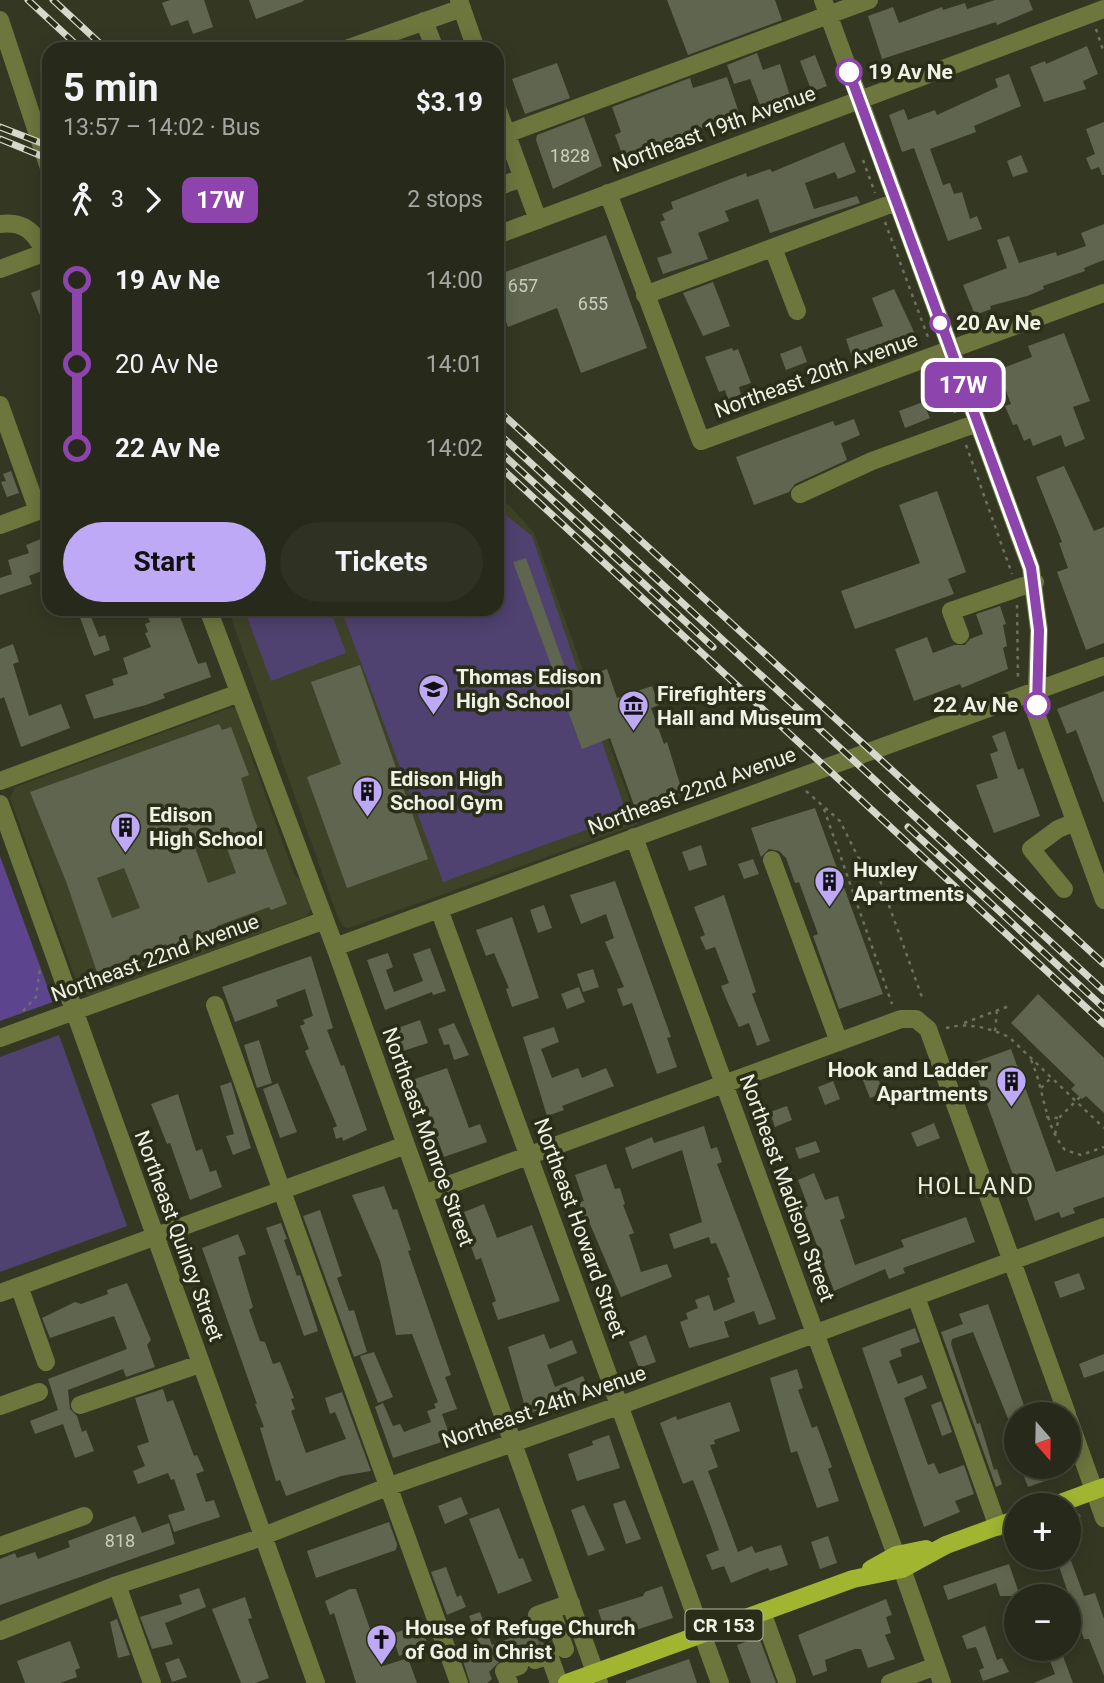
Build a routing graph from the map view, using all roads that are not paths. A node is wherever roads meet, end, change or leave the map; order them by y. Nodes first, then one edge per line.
1 (869, 0) edge
2 (461, 4) edge
3 (826, 7) edge
4 (1104, 9) edge
5 (0, 20) edge
6 (424, 21) junction
7 (366, 42) edge
8 (432, 42) edge
9 (474, 42) edge
10 (859, 100) junction
11 (504, 128) edge
12 (506, 134) junction
13 (42, 147) edge
14 (522, 178) junction
15 (504, 184) edge
16 (608, 193) junction
17 (888, 205) junction
18 (538, 220) junction
19 (0, 223) edge
20 (504, 232) edge
21 (42, 244) edge
22 (773, 248) junction
23 (42, 254) edge
24 (0, 269) edge
25 (1104, 293) edge
26 (645, 295) junction
27 (797, 311) dead end
28 (951, 351) junction
29 (0, 405) edge
30 (969, 426) junction
31 (800, 494) dead end
32 (42, 507) edge
33 (42, 509) edge
34 (0, 525) edge
35 (1035, 582) junction
36 (211, 616) edge
37 (960, 635) dead end
38 (1104, 666) edge
39 (1038, 690) junction
40 (239, 693) junction
41 (0, 781) edge
42 (0, 804) edge
43 (1075, 822) junction
44 (634, 836) junction
45 (772, 860) dead end
46 (1064, 889) dead end
47 (1104, 901) edge
48 (439, 909) junction
49 (325, 920) junction
50 (335, 947) junction
51 (215, 1005) dead end
52 (74, 1011) junction
53 (0, 1038) edge
54 (839, 1042) junction
55 (725, 1084) junction
56 (406, 1145) junction
57 (530, 1157) junction
58 (281, 1191) junction
59 (424, 1194) junction
60 (1104, 1227) edge
61 (153, 1237) junction
62 (1014, 1262) junction
63 (19, 1286) junction
64 (0, 1293) edge
65 (916, 1297) junction
66 (817, 1334) junction
67 (46, 1362) dead end
68 (200, 1364) junction
69 (39, 1392) dead end
70 (1063, 1402) edge
71 (80, 1405) dead end
72 (621, 1405) junction
73 (0, 1406) edge
74 (513, 1441) junction
75 (1082, 1449) edge
76 (387, 1487) junction
77 (1099, 1488) edge
78 (1081, 1495) edge
79 (84, 1516) dead end
80 (1104, 1518) edge
81 (1004, 1524) edge
82 (998, 1527) junction
83 (263, 1537) junction
84 (0, 1546) edge
85 (899, 1562) junction
86 (117, 1585) junction
87 (571, 1603) junction
88 (762, 1612) junction
89 (0, 1631) edge
90 (702, 1633) junction
91 (585, 1641) junction
92 (536, 1663) edge
93 (939, 1674) edge
94 (598, 1678) edge
95 (787, 1681) dead end
96 (152, 1683) edge
97 (316, 1683) edge
98 (459, 1683) edge
99 (559, 1683) edge
100 (567, 1683) edge
101 (720, 1683) edge
102 (890, 1683) edge

1 - 3 street
2 - 6 street
2 - 9 street
3 - 10 street
3 - 12 street
4 - 10 street, Northeast 19th Avenue
5 - 13 street
6 - 7 street
6 - 8 street
10 - 16 street, Northeast 19th Avenue
10 - 17 street
11 - 12 street
12 - 14 street
14 - 15 street
14 - 18 street
16 - 18 street, Northeast 19th Avenue
16 - 26 street
17 - 22 street
17 - 28 street
18 - 20 street, Northeast 19th Avenue
19 - 21 street
22 - 26 street
22 - 27 street
23 - 24 street
25 - 28 street, Northeast 20th Avenue
26 - 28 street, Northeast 20th Avenue
28 - 30 street
29 - 32 street
30 - 31 street
30 - 35 street
33 - 34 street
35 - 37 street
35 - 39 street
36 - 40 street, Northeast Monroe Street
38 - 39 street, Northeast 22nd Avenue
39 - 43 street
39 - 44 street, Northeast 22nd Avenue
40 - 41 street
40 - 49 street, Northeast Monroe Street
42 - 52 street, Northeast Quincy Street
43 - 46 street
43 - 47 street
44 - 48 street, Northeast 22nd Avenue
44 - 55 street, Northeast Madison Street
45 - 54 street
48 - 50 street, Northeast 22nd Avenue
48 - 57 street, Northeast Howard Street
49 - 50 street, Northeast Monroe Street
49 - 52 street, Northeast 22nd Avenue
50 - 56 street, Northeast Monroe Street
51 - 58 street
52 - 53 street, Northeast 22nd Avenue
52 - 61 street, Northeast Quincy Street
54 - 55 street
54 - 62 street
55 - 57 street
55 - 66 street, Northeast Madison Street
56 - 58 street
56 - 59 street, Northeast Monroe Street
57 - 59 street
57 - 72 street, Northeast Howard Street
58 - 61 street
58 - 76 street
59 - 74 street, Northeast Monroe Street
60 - 62 street, Northeast 24th Avenue
61 - 63 street
61 - 68 street, Northeast Quincy Street
62 - 65 street, Northeast 24th Avenue
62 - 70 street
63 - 64 street
63 - 67 street
65 - 66 street, Northeast 24th Avenue
65 - 82 street
66 - 72 street, Northeast 24th Avenue
66 - 85 street, Northeast Madison Street
68 - 71 street
68 - 83 street, Northeast Quincy Street
69 - 73 street
72 - 74 street, Northeast 24th Avenue
72 - 90 street, Northeast Howard Street
74 - 76 street, Northeast 24th Avenue
74 - 87 street, Northeast Monroe Street
75 - 77 street
76 - 83 street, Northeast 24th Avenue
76 - 98 street
77 - 78 main road
77 - 80 street
79 - 84 street
81 - 82 main road, CR 153
82 - 85 main road, CR 153
83 - 86 street, Northeast 24th Avenue
83 - 97 street, Northeast Quincy Street
85 - 88 main road, CR 153
85 - 93 street, Northeast Madison Street
86 - 89 street, Northeast 24th Avenue
86 - 96 street
87 - 91 street, Northeast Monroe Street
87 - 92 street
88 - 90 main road, CR 153
88 - 95 street
90 - 94 main road, CR 153
90 - 101 street, Northeast Howard Street
91 - 92 street
91 - 94 street, Northeast Monroe Street
92 - 99 street
93 - 102 street
94 - 100 main road, CR 153

